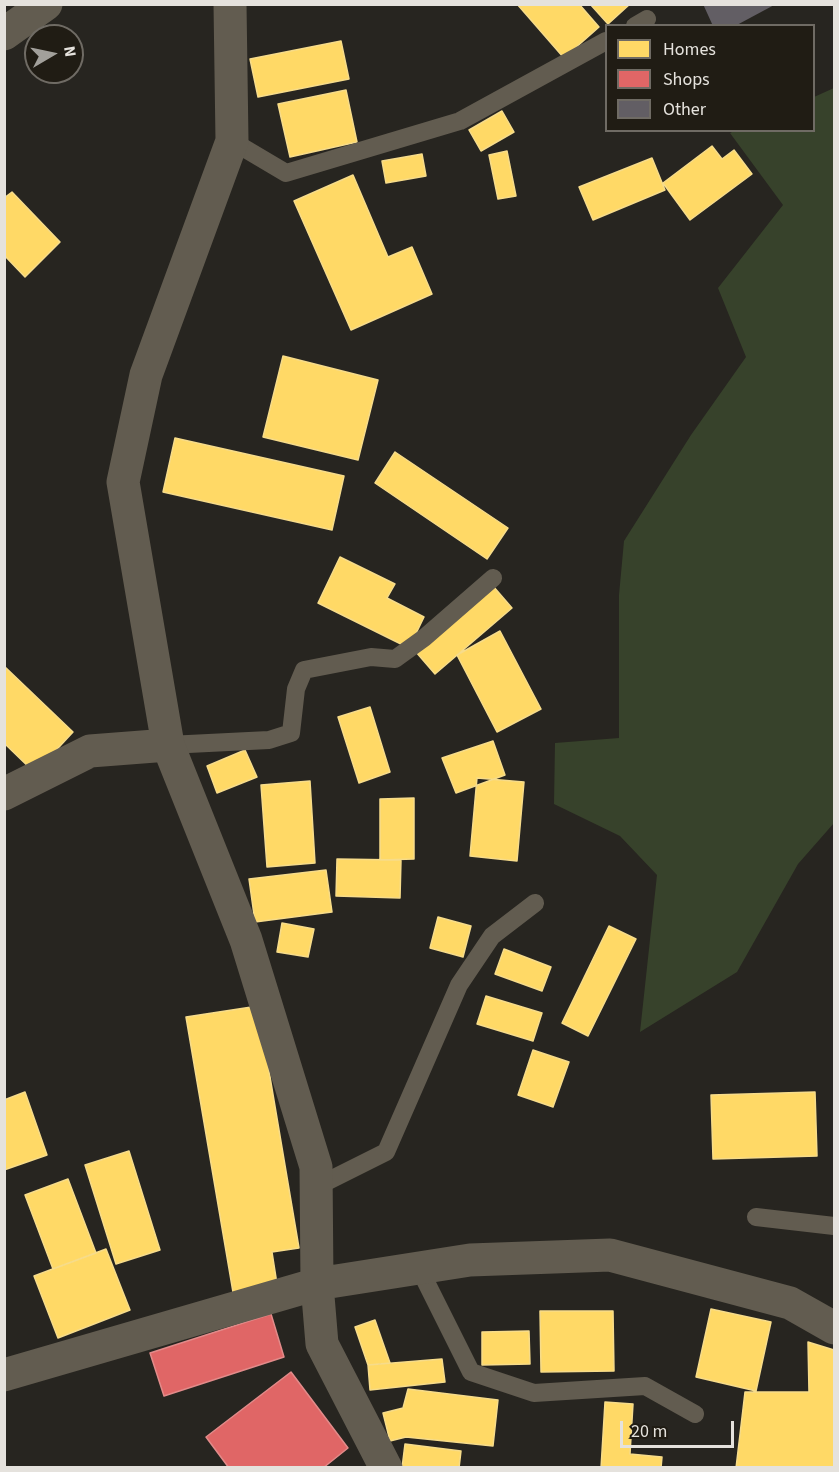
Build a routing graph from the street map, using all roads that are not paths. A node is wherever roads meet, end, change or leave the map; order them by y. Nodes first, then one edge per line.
1 (46, 4) edge
2 (230, 4) edge
3 (4, 34) edge
4 (605, 42) edge
5 (232, 141) junction
6 (493, 578) dead end
7 (168, 745) junction
8 (4, 794) edge
9 (535, 903) dead end
10 (316, 1186) junction
11 (756, 1216) dead end
12 (834, 1226) edge
13 (419, 1268) junction
14 (317, 1284) junction
15 (834, 1328) edge
16 (4, 1375) edge
17 (695, 1414) dead end
18 (386, 1467) edge

1 - 3 street
2 - 5 street
4 - 5 lane
5 - 7 street
6 - 7 lane
7 - 8 street
7 - 10 street
9 - 10 lane
10 - 14 street
11 - 12 lane
13 - 14 street
13 - 15 street
13 - 17 lane
14 - 16 street
14 - 18 street

